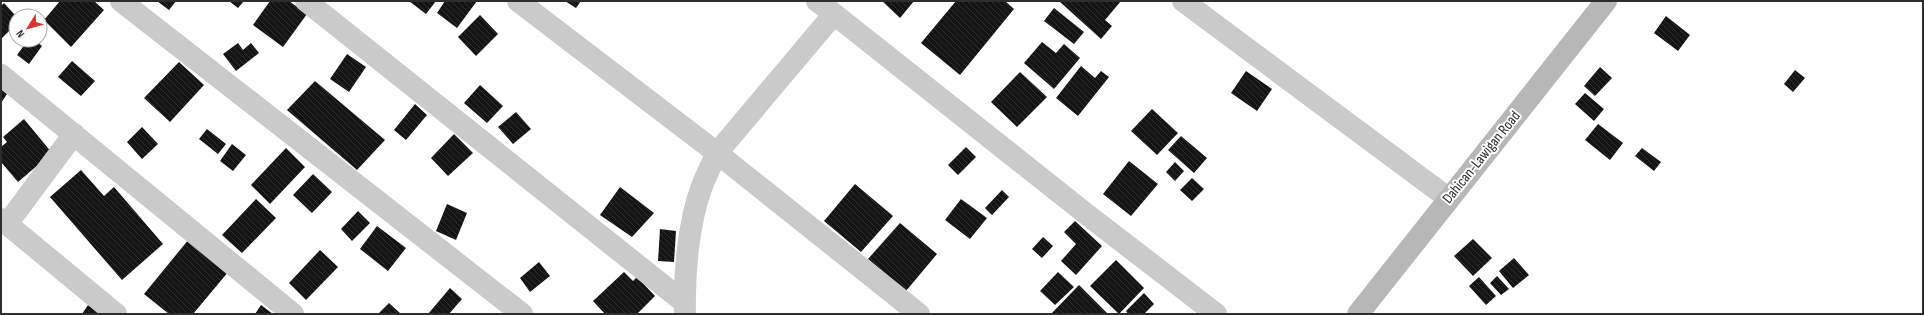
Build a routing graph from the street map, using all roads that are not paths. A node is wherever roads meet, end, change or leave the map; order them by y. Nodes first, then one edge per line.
1 (121, 1) edge
2 (306, 1) edge
3 (518, 1) edge
4 (1183, 1) edge
5 (1606, 1) edge
6 (826, 8) edge
7 (1, 75) edge
8 (74, 134) junction
9 (717, 153) junction
10 (1448, 198) junction
11 (4, 221) edge
12 (685, 309) edge
13 (116, 314) edge
14 (293, 314) edge
15 (522, 314) edge
16 (919, 314) edge
17 (1216, 314) edge
18 (1358, 314) edge

1 - 15 street
2 - 12 street
3 - 9 street
4 - 10 street
5 - 10 main road, Dahican-Lawigan Road
6 - 9 street
6 - 17 street
7 - 8 street
8 - 11 street
8 - 14 street
9 - 12 street
9 - 16 street
10 - 18 main road, Dahican-Lawigan Road
11 - 13 street

